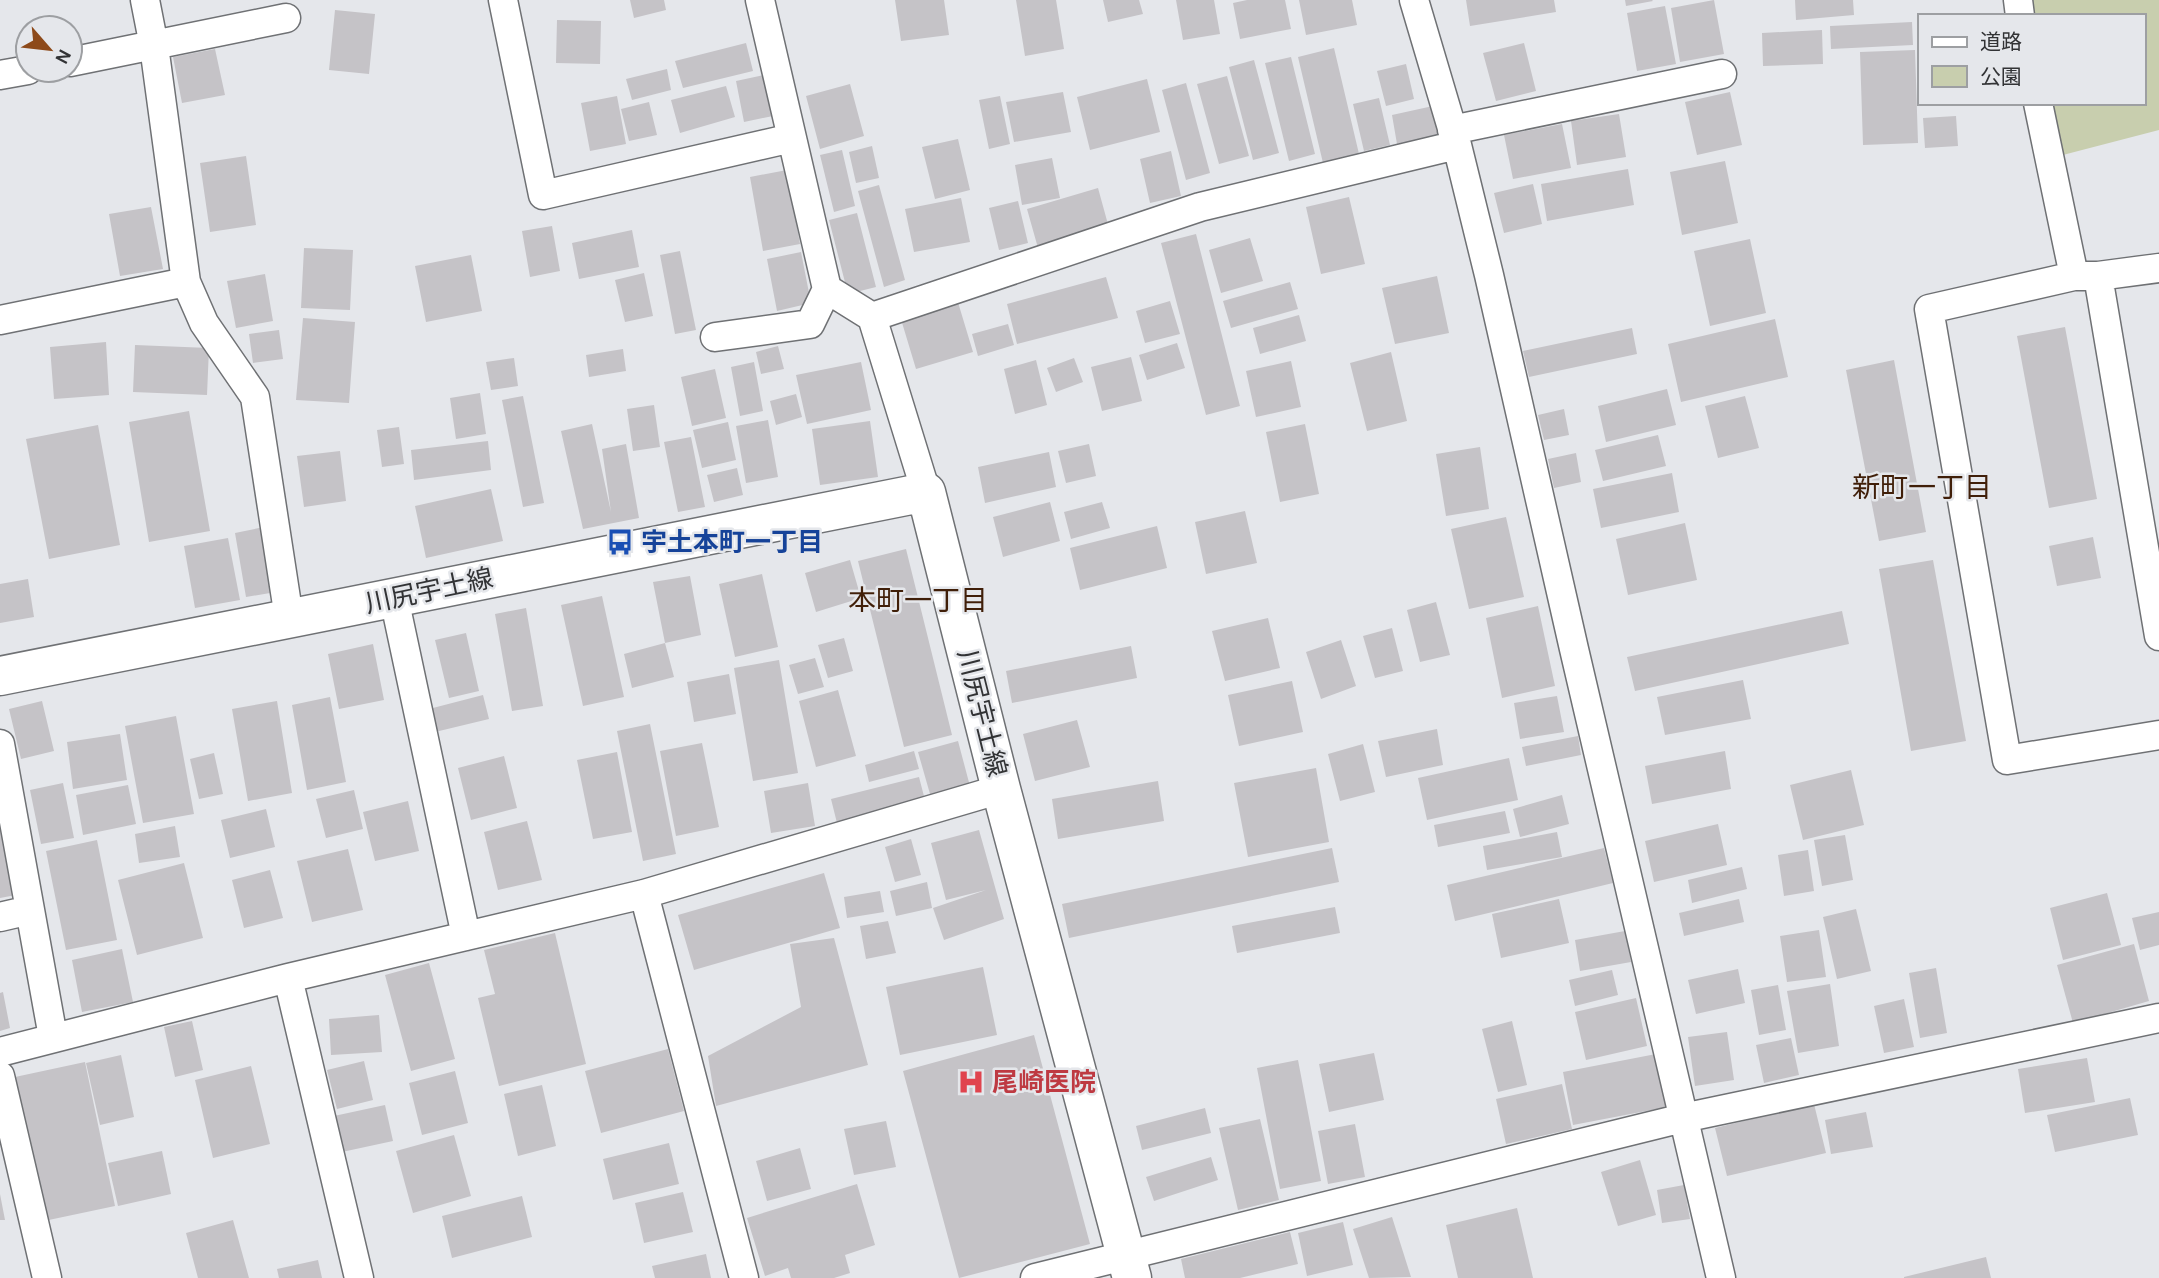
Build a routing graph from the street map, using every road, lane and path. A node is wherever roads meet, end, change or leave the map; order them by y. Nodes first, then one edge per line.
1 (145, 0) edge
2 (503, 0) edge
3 (760, 0) edge
4 (1414, 0) edge
5 (286, 18) dead end
6 (154, 46) junction
7 (84, 59) edge
8 (1722, 74) dead end
9 (2039, 105) edge
10 (1454, 137) junction
11 (792, 138) junction
12 (2159, 268) edge
13 (2086, 276) junction
14 (186, 282) junction
15 (827, 289) junction
16 (872, 317) junction
17 (0, 320) edge
18 (715, 338) dead end
19 (926, 492) junction
20 (394, 598) junction
21 (289, 618) junction
22 (2159, 636) edge
23 (0, 676) edge
24 (2159, 735) edge
25 (0, 744) edge
26 (1001, 789) junction
27 (643, 894) junction
28 (30, 909) junction
29 (0, 917) edge
30 (466, 936) junction
31 (288, 978) junction
32 (2159, 1018) edge
33 (53, 1037) junction
34 (0, 1052) edge
35 (0, 1076) edge
36 (1683, 1118) junction
37 (1129, 1266) edge
38 (47, 1278) edge
39 (359, 1278) edge
40 (744, 1278) edge
41 (1035, 1278) edge
42 (1721, 1278) edge

1 - 6 street
2 - 11 street
3 - 11 street
4 - 10 street
5 - 6 street
6 - 7 street
6 - 14 street
8 - 10 street
9 - 13 street
10 - 16 street
10 - 36 street
11 - 15 street
12 - 13 street
13 - 22 street
13 - 24 street
14 - 17 street
14 - 21 street
15 - 16 street
15 - 18 street
16 - 19 street
19 - 20 main road, 川尻宇土線
19 - 26 main road, 川尻宇土線
20 - 21 main road, 川尻宇土線
20 - 30 street
21 - 23 main road, 川尻宇土線
25 - 28 street
26 - 27 street
26 - 37 main road, 川尻宇土線
27 - 30 street
27 - 40 street
28 - 29 street
28 - 33 street
30 - 31 street
31 - 33 street
31 - 39 street
32 - 36 street
33 - 34 street
35 - 38 street
36 - 37 street
36 - 42 street
37 - 41 street

